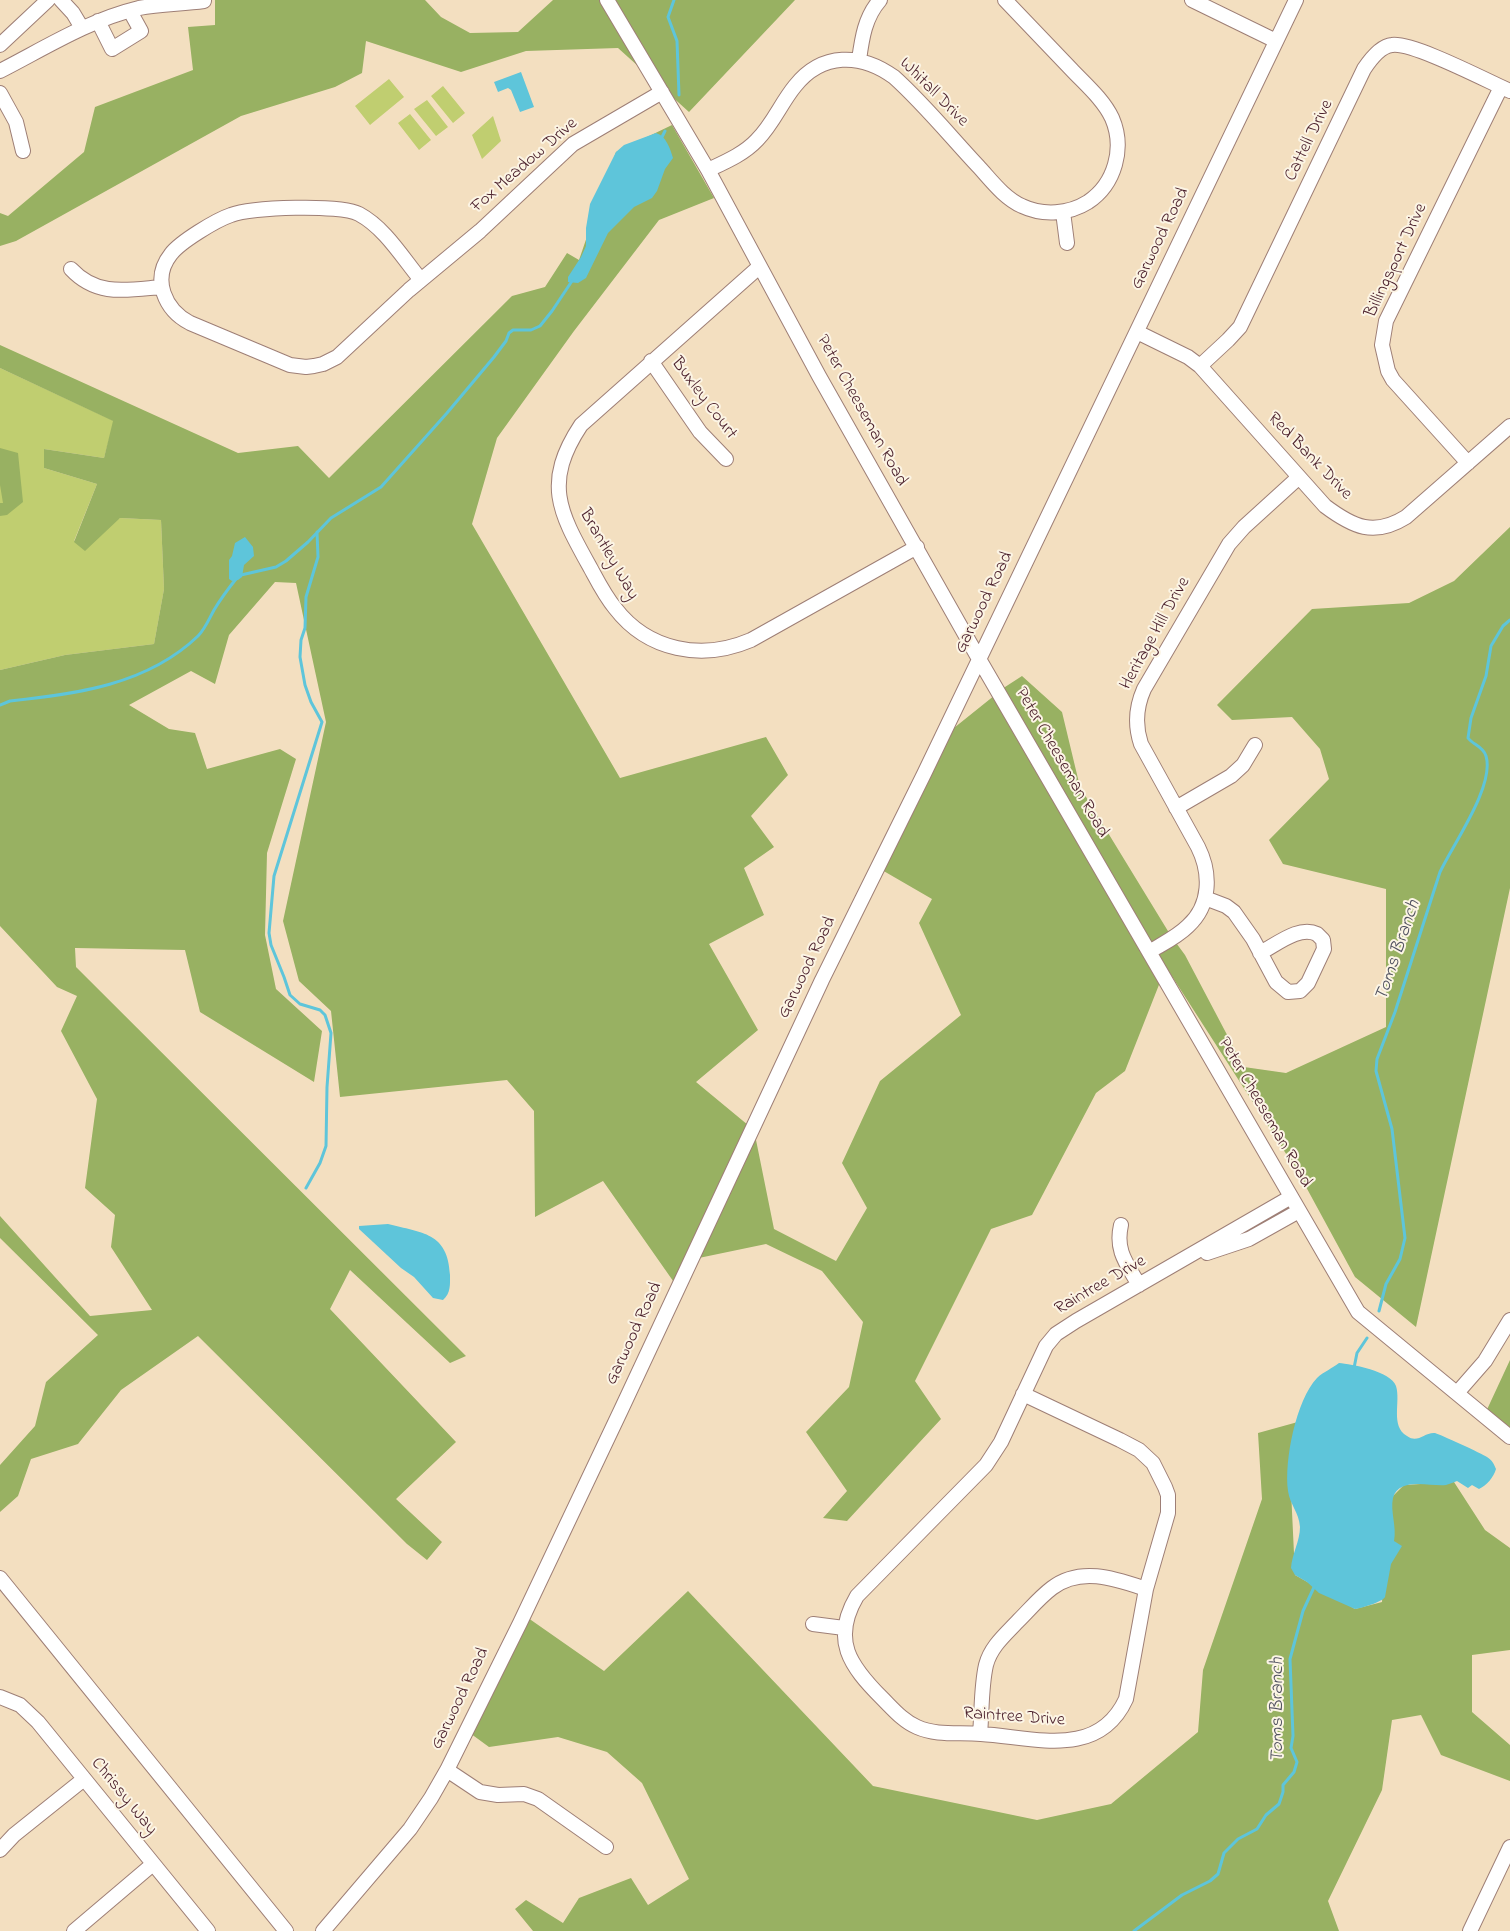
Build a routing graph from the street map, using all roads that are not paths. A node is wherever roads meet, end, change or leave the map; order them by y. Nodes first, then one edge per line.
1 (48, 0) edge
2 (61, 0) edge
3 (607, 0) edge
4 (880, 0) edge
5 (1005, 0) edge
6 (1192, 0) edge
7 (1296, 0) edge
8 (204, 5) edge
9 (130, 11) junction
10 (98, 21) junction
11 (82, 28) junction
12 (1276, 41) junction
13 (0, 46) edge
14 (859, 60) junction
15 (4, 69) edge
16 (1506, 89) edge
17 (662, 92) junction
18 (0, 93) edge
19 (24, 151) dead end
20 (708, 170) junction
21 (1062, 212) junction
22 (1067, 243) dead end
23 (760, 267) junction
24 (71, 269) dead end
25 (421, 280) junction
26 (161, 287) junction
27 (1137, 332) junction
28 (651, 361) junction
29 (1200, 366) junction
30 (1510, 426) edge
31 (726, 459) dead end
32 (1468, 463) junction
33 (1299, 476) junction
34 (917, 547) junction
35 (979, 659) junction
36 (1255, 745) dead end
37 (1176, 808) junction
38 (1205, 898) junction
39 (1148, 952) junction
40 (1260, 954) junction
41 (1291, 1197) junction
42 (1299, 1211) junction
43 (1121, 1225) dead end
44 (1174, 1265) junction
45 (1139, 1285) junction
46 (1510, 1320) edge
47 (1457, 1392) junction
48 (1023, 1394) junction
49 (1510, 1437) edge
50 (0, 1578) edge
51 (1146, 1589) junction
52 (814, 1624) dead end
53 (844, 1628) junction
54 (0, 1697) edge
55 (980, 1734) junction
56 (447, 1770) junction
57 (84, 1779) junction
58 (2, 1842) edge
59 (606, 1847) dead end
60 (1510, 1847) edge
61 (153, 1864) junction
62 (74, 1931) edge
63 (208, 1931) edge
64 (286, 1931) edge
65 (323, 1931) edge
66 (1470, 1931) edge

1 - 13 street
2 - 11 street
3 - 17 street, Peter Cheeseman Road
4 - 14 street
5 - 21 street, Whitall Drive
6 - 12 street
7 - 12 street, Garwood Road
8 - 9 street
9 - 10 street
9 - 10 street
10 - 11 street
11 - 15 street
12 - 27 street, Garwood Road
13 - 15 street
14 - 20 street, Whitall Drive
14 - 21 street, Whitall Drive
16 - 29 street, Cattell Drive
16 - 32 street, Billingsport Drive
17 - 20 street, Peter Cheeseman Road
17 - 25 street, Fox Meadow Drive
18 - 19 street
20 - 23 street, Peter Cheeseman Road
21 - 22 street
23 - 28 street, Brantley Way
23 - 34 street, Peter Cheeseman Road
24 - 26 street
25 - 26 street, Fox Meadow Drive
25 - 26 street
27 - 29 street, Red Bank Drive
27 - 35 street, Garwood Road
28 - 31 street, Buxley Court
28 - 34 street, Brantley Way
29 - 33 street, Red Bank Drive
30 - 32 street, Red Bank Drive
32 - 33 street, Red Bank Drive
33 - 37 street, Heritage Hill Drive
34 - 35 street, Peter Cheeseman Road
35 - 39 street, Peter Cheeseman Road
35 - 56 street, Garwood Road
36 - 37 street
37 - 38 street, Heritage Hill Drive
38 - 39 street, Heritage Hill Drive
38 - 40 street
39 - 41 street, Peter Cheeseman Road
40 - 40 street
41 - 42 street, Peter Cheeseman Road
41 - 44 street, Raintree Drive
42 - 44 street, Raintree Drive
42 - 47 street, Peter Cheeseman Road
43 - 45 street
44 - 45 street, Raintree Drive
45 - 48 street, Raintree Drive
46 - 47 street
47 - 49 street, Peter Cheeseman Road
48 - 51 street, Raintree Drive
48 - 53 street, Raintree Drive
50 - 64 street
51 - 55 street
51 - 55 street, Raintree Drive
52 - 53 street
53 - 55 street, Raintree Drive
54 - 57 street, Chrissy Way
56 - 59 street
56 - 65 street, Garwood Road
57 - 58 street
57 - 61 street, Chrissy Way
60 - 66 street
61 - 62 street
61 - 63 street, Chrissy Way

